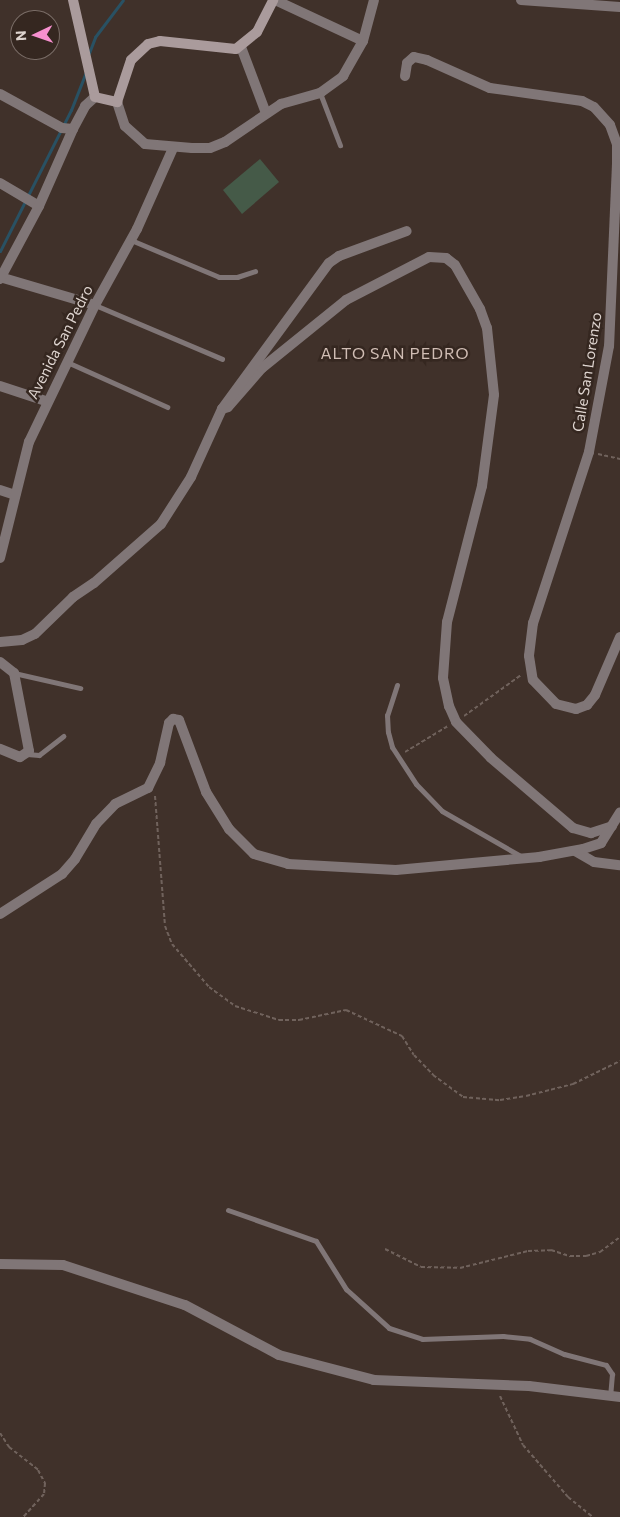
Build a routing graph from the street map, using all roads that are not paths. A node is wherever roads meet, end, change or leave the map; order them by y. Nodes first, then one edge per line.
1 (73, 0) edge
2 (274, 0) edge
3 (374, 0) edge
4 (521, 0) edge
5 (594, 2) edge
6 (620, 7) edge
7 (363, 41) junction
8 (241, 47) junction
9 (405, 76) dead end
10 (320, 93) junction
11 (0, 94) edge
12 (95, 97) junction
13 (117, 102) junction
14 (266, 113) junction
15 (73, 129) junction
16 (340, 145) dead end
17 (173, 148) junction
18 (0, 183) edge
19 (39, 206) junction
20 (407, 231) dead end
21 (131, 240) junction
22 (255, 271) dead end
23 (0, 278) edge
24 (95, 305) junction
25 (222, 359) dead end
26 (66, 362) junction
27 (0, 386) edge
28 (46, 401) junction
29 (167, 407) dead end
30 (222, 409) junction
31 (0, 490) edge
32 (15, 495) junction
33 (0, 558) edge
34 (620, 637) edge
35 (0, 642) edge
36 (0, 662) edge
37 (14, 673) junction
38 (397, 685) dead end
39 (80, 688) dead end
40 (64, 736) dead end
41 (0, 749) edge
42 (27, 754) junction
43 (620, 814) edge
44 (612, 826) junction
45 (575, 851) junction
46 (524, 858) junction
47 (620, 866) edge
48 (0, 914) edge
49 (228, 1210) dead end
50 (0, 1264) edge
51 (615, 1396) edge

1 - 12 main road
2 - 7 street
2 - 8 main road
3 - 7 street
4 - 5 street
5 - 6 street
7 - 10 street
8 - 13 main road
8 - 14 street
9 - 34 street, Calle San Lorenzo
10 - 14 street
10 - 16 lane
11 - 15 street
12 - 13 main road
12 - 15 street
13 - 17 street
14 - 17 street
15 - 19 street
17 - 21 street, Avenida San Pedro
18 - 19 street
19 - 23 street
20 - 30 street
21 - 22 lane
21 - 24 street, Avenida San Pedro
23 - 24 street
24 - 25 lane
24 - 26 street, Avenida San Pedro
26 - 28 street, Avenida San Pedro
26 - 29 lane
27 - 28 street
28 - 32 street, Avenida San Pedro
30 - 35 street
30 - 44 street
31 - 32 street
32 - 33 street, Avenida San Pedro
36 - 37 street
37 - 39 lane
37 - 42 street
38 - 46 lane
40 - 42 lane
41 - 42 street
43 - 44 street
44 - 45 street
45 - 46 street
45 - 47 street
46 - 48 street
49 - 51 lane
50 - 51 street

